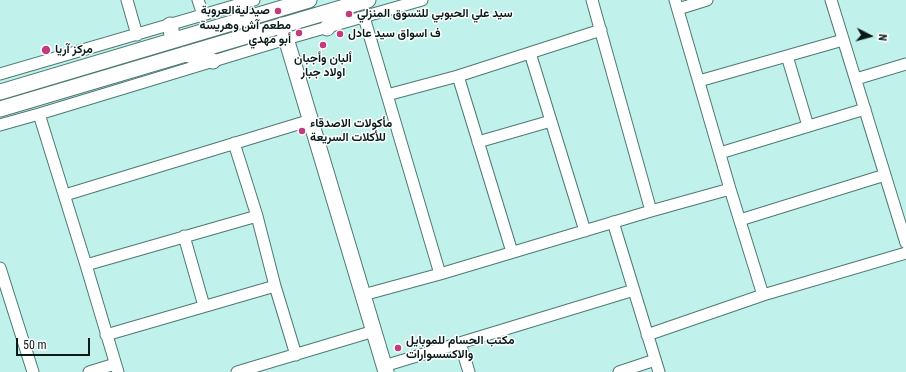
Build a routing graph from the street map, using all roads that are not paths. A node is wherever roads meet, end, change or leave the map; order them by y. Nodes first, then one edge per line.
1 (127, 0) edge
2 (198, 0) edge
3 (254, 0) edge
4 (309, 0) edge
5 (368, 0) edge
6 (422, 0) edge
7 (592, 0) edge
8 (707, 0) edge
9 (830, 0) edge
10 (676, 4) edge
11 (273, 5) edge
12 (344, 7) junction
13 (203, 15) junction
14 (364, 17) junction
15 (170, 25) junction
16 (327, 28) junction
17 (600, 30) junction
18 (284, 32) junction
19 (137, 34) junction
20 (174, 40) junction
21 (843, 40) junction
22 (530, 53) junction
23 (184, 54) junction
24 (787, 56) junction
25 (213, 61) junction
26 (906, 64) edge
27 (0, 74) edge
28 (458, 76) junction
29 (856, 79) junction
30 (699, 81) junction
31 (0, 92) edge
32 (387, 95) junction
33 (0, 109) edge
34 (865, 109) junction
35 (39, 114) junction
36 (310, 120) junction
37 (551, 121) junction
38 (0, 125) edge
39 (808, 126) junction
40 (478, 142) junction
41 (234, 143) junction
42 (720, 153) junction
43 (885, 175) junction
44 (730, 189) junction
45 (65, 195) junction
46 (651, 210) junction
47 (257, 216) junction
48 (740, 220) junction
49 (613, 222) junction
50 (584, 231) junction
51 (184, 236) junction
52 (906, 243) edge
53 (512, 252) junction
54 (906, 253) edge
55 (86, 265) junction
56 (0, 268) edge
57 (440, 274) junction
58 (275, 286) junction
59 (634, 290) junction
60 (363, 295) junction
61 (763, 295) junction
62 (204, 306) junction
63 (374, 331) junction
64 (106, 335) junction
65 (647, 335) junction
66 (460, 343) junction
67 (296, 354) junction
68 (655, 360) junction
69 (116, 368) edge
70 (385, 369) edge
71 (33, 372) edge
72 (89, 372) edge
73 (237, 372) edge
74 (469, 372) edge
75 (619, 372) edge
76 (659, 372) edge

1 - 19 street
2 - 13 street
3 - 13 street
4 - 11 main road
5 - 12 main road
6 - 14 street
7 - 17 street
8 - 10 street
9 - 21 street
10 - 30 street
11 - 20 main road
12 - 16 main road
12 - 18 main road
13 - 15 street
14 - 16 street
14 - 32 street
15 - 19 street
15 - 20 main road
16 - 18 street
17 - 22 street
17 - 46 street
18 - 23 main road
18 - 25 street
18 - 36 main road
19 - 27 street
20 - 31 main road
21 - 24 street
21 - 29 street
22 - 28 street
22 - 37 street
23 - 25 main road
23 - 33 main road
24 - 30 street
24 - 39 street
25 - 35 street
26 - 29 street
28 - 32 street
28 - 40 street
29 - 34 street
30 - 42 street
32 - 57 street
34 - 39 street
34 - 43 street
35 - 38 street
35 - 45 street
36 - 41 street
36 - 60 main road
37 - 40 street
37 - 50 street
39 - 42 street
40 - 53 street
41 - 45 street
41 - 47 street
42 - 44 street
43 - 48 street
43 - 52 street
44 - 46 street
44 - 48 street
45 - 55 street
46 - 49 street
47 - 51 street
47 - 58 street
48 - 61 street
49 - 50 street
49 - 59 street
50 - 53 street
51 - 55 street
51 - 62 street
53 - 57 street
54 - 61 street
55 - 64 street
56 - 71 street
57 - 60 street
58 - 62 street
58 - 67 street
59 - 65 street
59 - 66 street
60 - 63 main road
61 - 65 street
62 - 64 street
63 - 67 street
63 - 70 main road
64 - 69 street
65 - 68 street
66 - 70 street
66 - 74 street
67 - 73 street
68 - 75 street
68 - 76 street
69 - 72 street

